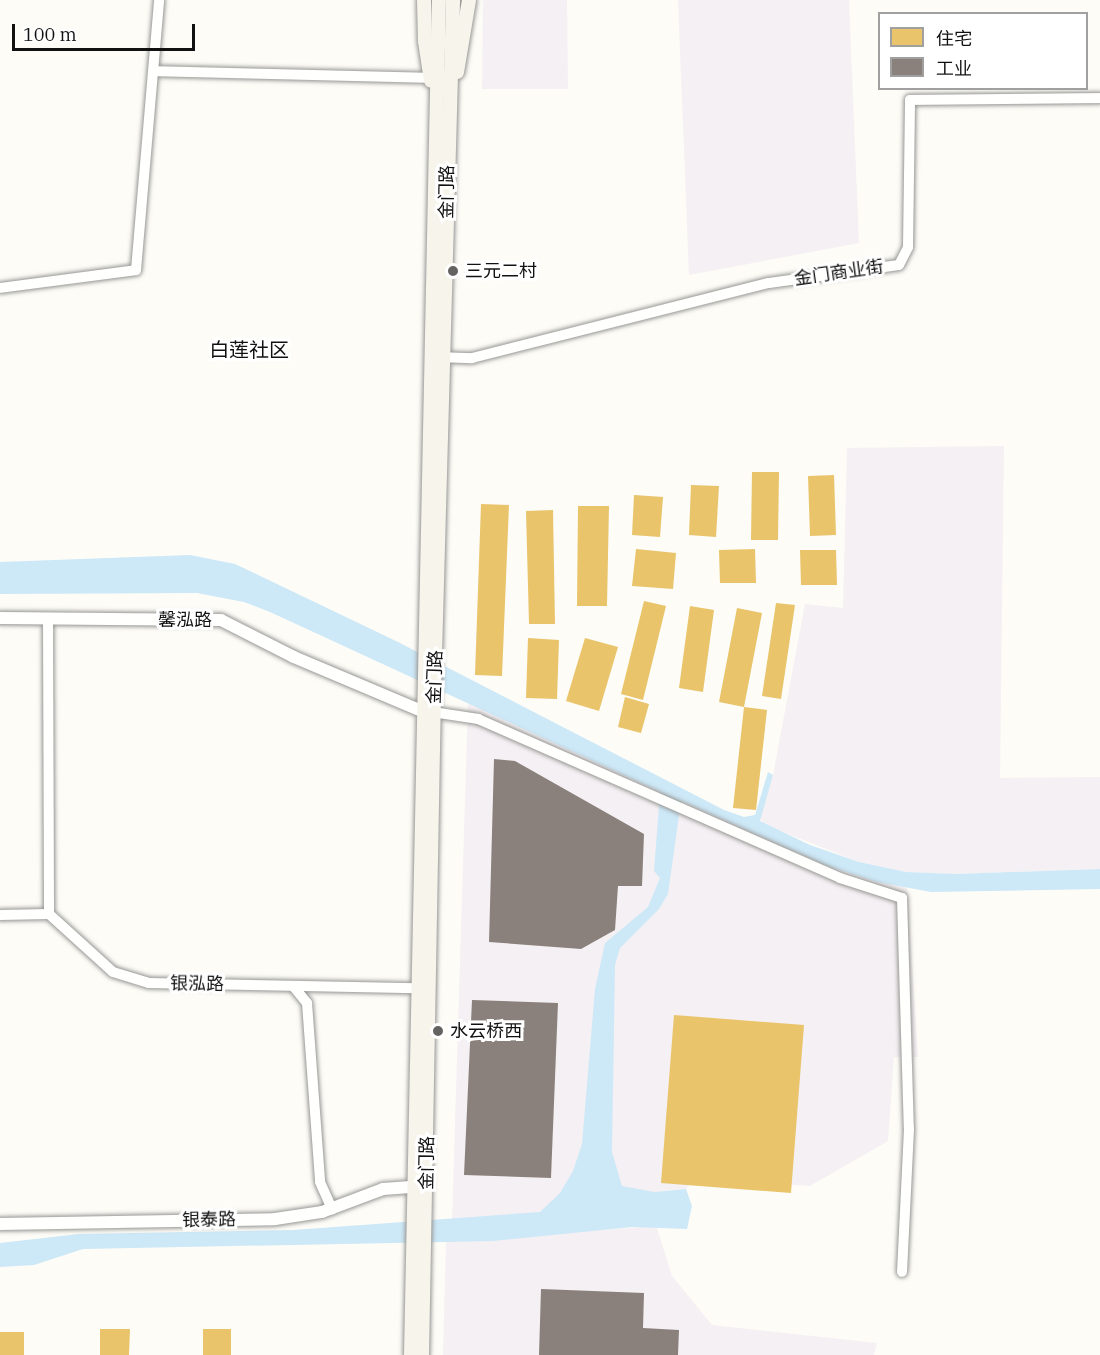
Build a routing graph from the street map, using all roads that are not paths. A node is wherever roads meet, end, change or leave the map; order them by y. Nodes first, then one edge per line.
1 (159, 0) edge
2 (424, 0) edge
3 (469, 0) edge
4 (446, 3) edge
5 (153, 71) junction
6 (431, 78) junction
7 (1100, 98) edge
8 (443, 112) junction
9 (0, 288) edge
10 (437, 357) junction
11 (0, 618) edge
12 (48, 619) junction
13 (428, 711) junction
14 (49, 914) junction
15 (0, 915) edge
16 (294, 987) junction
17 (417, 988) junction
18 (414, 1187) junction
19 (332, 1209) junction
20 (420, 1214) junction
21 (0, 1224) edge
22 (419, 1246) junction
23 (902, 1272) dead end
24 (411, 1355) edge
25 (422, 1355) edge

1 - 5 street
2 - 6 main road
3 - 8 main road
4 - 8 main road, 金门路
5 - 6 street
5 - 9 street
6 - 8 main road
7 - 10 street, 金门商业街
8 - 10 main road, 金门路
10 - 13 main road, 金门路
11 - 12 street, 馨泓路
12 - 13 street, 馨泓路
12 - 14 street
13 - 17 main road, 金门路
13 - 20 main road, 金门路
13 - 23 street
14 - 15 street
14 - 16 street, 银泓路
16 - 17 street, 银泓路
16 - 19 street
17 - 18 main road, 金门路
18 - 19 street, 银泰路
18 - 20 main road, 金门路
19 - 21 street, 银泰路
20 - 22 main road, 金门路
22 - 24 main road, 金门路
22 - 25 main road, 金门路

